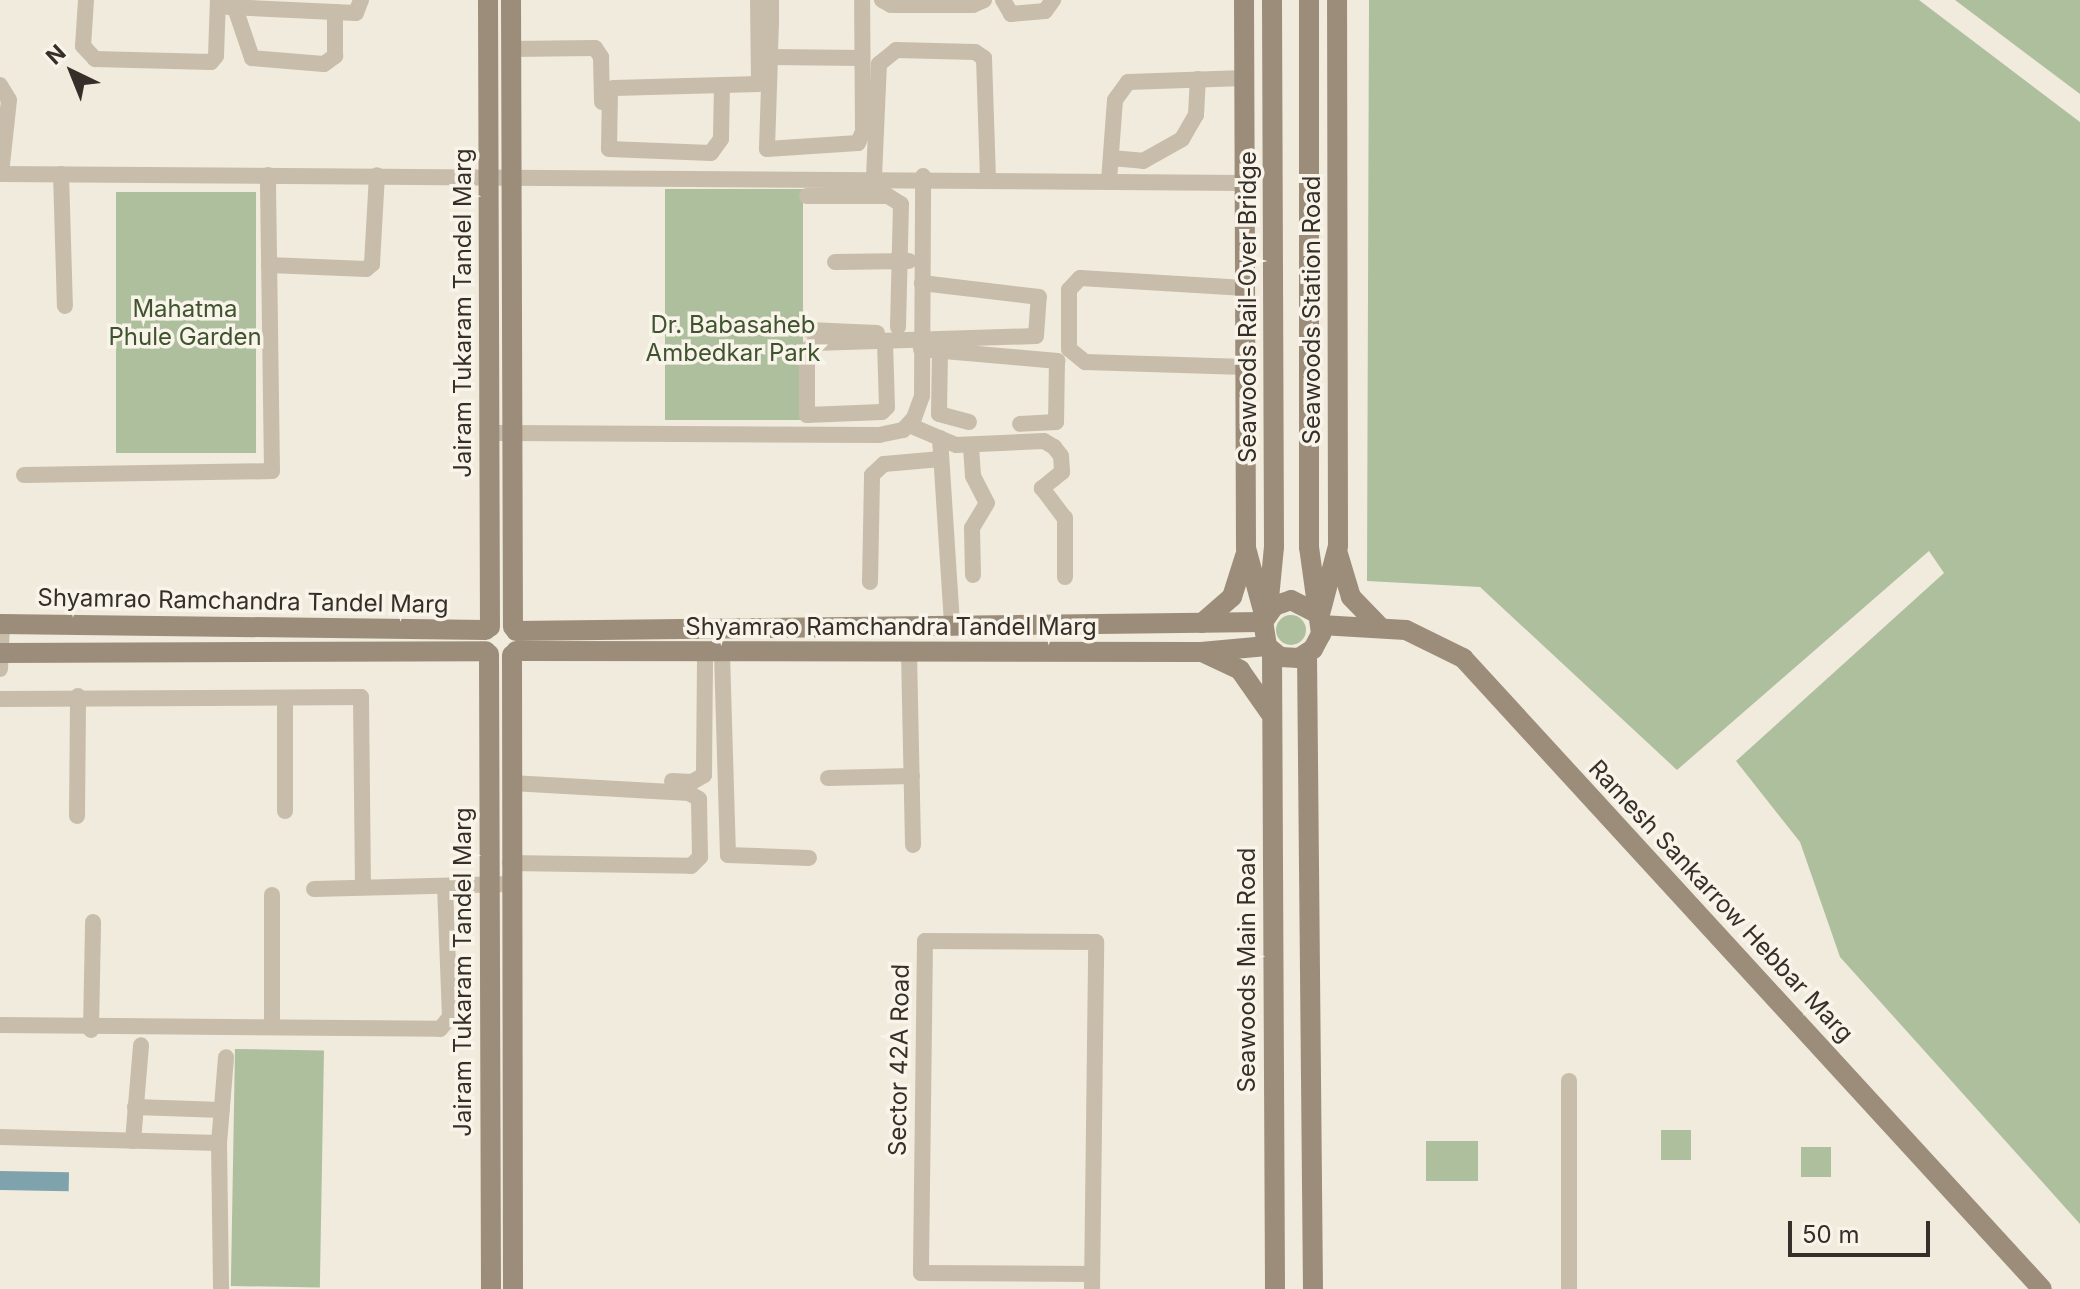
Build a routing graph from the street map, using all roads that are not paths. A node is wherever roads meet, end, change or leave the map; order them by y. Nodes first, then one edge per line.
1 (86, 0) edge
2 (361, 0) edge
3 (488, 0) edge
4 (511, 0) edge
5 (758, 0) edge
6 (771, 0) edge
7 (862, 0) edge
8 (882, 0) edge
9 (984, 0) edge
10 (1003, 0) edge
11 (1053, 0) edge
12 (1244, 0) edge
13 (1272, 0) edge
14 (1309, 0) edge
15 (1337, 0) edge
16 (224, 5) edge
17 (287, 5) edge
18 (335, 12) junction
19 (765, 22) junction
20 (511, 49) junction
21 (770, 57) junction
22 (862, 58) junction
23 (1244, 78) junction
24 (1198, 79) junction
25 (759, 84) junction
26 (0, 85) edge
27 (722, 85) junction
28 (2, 150) edge
29 (653, 152) junction
30 (1111, 158) junction
31 (0, 174) edge
32 (61, 174) junction
33 (268, 175) junction
34 (377, 175) junction
35 (489, 175) junction
36 (512, 176) junction
37 (603, 176) junction
38 (654, 176) junction
39 (759, 176) junction
40 (923, 176) junction
41 (874, 177) junction
42 (988, 178) junction
43 (1109, 180) junction
44 (1245, 183) junction
45 (807, 196) dead end
46 (900, 261) junction
47 (922, 261) junction
48 (835, 262) dead end
49 (269, 265) junction
50 (922, 283) junction
51 (1245, 288) junction
52 (65, 306) dead end
53 (898, 327) junction
54 (809, 330) dead end
55 (921, 338) junction
56 (885, 343) junction
57 (940, 350) junction
58 (1245, 367) junction
59 (807, 415) junction
60 (969, 422) dead end
61 (1020, 424) dead end
62 (909, 425) junction
63 (489, 433) junction
64 (512, 433) junction
65 (806, 435) junction
66 (940, 438) junction
67 (971, 447) junction
68 (941, 459) junction
69 (24, 475) dead end
70 (1338, 546) junction
71 (1246, 548) junction
72 (973, 575) dead end
73 (1065, 577) dead end
74 (870, 582) dead end
75 (1265, 618) junction
76 (1318, 618) junction
77 (1202, 623) junction
78 (1, 624) edge
79 (952, 626) junction
80 (1379, 626) junction
81 (488, 641) junction
82 (514, 641) junction
83 (1270, 649) junction
84 (1201, 652) junction
85 (909, 653) junction
86 (714, 654) junction
87 (1307, 654) junction
88 (0, 658) edge
89 (78, 696) junction
90 (285, 698) junction
91 (0, 699) edge
92 (1273, 719) junction
93 (912, 776) junction
94 (828, 778) dead end
95 (511, 780) junction
96 (285, 811) dead end
97 (77, 816) dead end
98 (913, 845) dead end
99 (809, 858) dead end
100 (510, 863) junction
101 (487, 883) junction
102 (509, 884) junction
103 (445, 886) junction
104 (363, 887) junction
105 (314, 889) dead end
106 (272, 895) dead end
107 (93, 922) dead end
108 (0, 1025) edge
109 (272, 1027) junction
110 (91, 1030) junction
111 (141, 1045) dead end
112 (226, 1057) dead end
113 (1569, 1081) dead end
114 (135, 1107) junction
115 (222, 1110) junction
116 (0, 1137) edge
117 (133, 1141) junction
118 (219, 1143) junction
119 (1092, 1282) edge
120 (221, 1289) edge
121 (491, 1289) edge
122 (513, 1289) edge
123 (1275, 1289) edge
124 (1313, 1289) edge
125 (1569, 1289) edge
126 (2042, 1289) edge

1 - 16 street
2 - 18 street
3 - 35 street, Jairam Tukaram Tandel Marg
4 - 20 street, Jairam Tukaram Tandel Marg
5 - 19 street
6 - 19 street
7 - 22 street
8 - 9 street
10 - 11 street
12 - 23 street
13 - 75 street, Seawoods Rail-Over Bridge
14 - 76 street
15 - 70 street, Seawoods Station Road
16 - 17 street
16 - 18 street
17 - 18 street
19 - 21 street
19 - 25 street
20 - 36 street, Jairam Tukaram Tandel Marg
20 - 37 street
21 - 22 street
21 - 22 street
23 - 24 street
23 - 44 street
24 - 30 street
24 - 30 street
25 - 27 street
25 - 39 street
26 - 28 street
27 - 29 street
27 - 29 street
28 - 31 street
29 - 38 street
30 - 43 street
31 - 32 street
32 - 33 street
32 - 52 street
33 - 34 street
33 - 49 street
34 - 35 street
34 - 49 street
35 - 36 street
35 - 63 street, Jairam Tukaram Tandel Marg
36 - 37 street
36 - 64 street, Jairam Tukaram Tandel Marg
37 - 38 street
38 - 39 street
39 - 41 street
40 - 41 street
40 - 42 street
40 - 47 street
41 - 42 street
42 - 43 street
43 - 44 street
44 - 51 street
45 - 46 street
46 - 47 street
46 - 48 street
46 - 53 street
47 - 50 street
49 - 69 street
50 - 55 street
50 - 55 street
51 - 58 street
51 - 58 street
53 - 54 street
53 - 55 street
55 - 56 street
55 - 57 street
55 - 62 street
56 - 59 street
56 - 59 street
57 - 60 street
57 - 61 street
58 - 71 street
59 - 65 street
62 - 65 street
62 - 66 street
63 - 64 street
63 - 81 street, Jairam Tukaram Tandel Marg
64 - 65 street
64 - 82 street, Jairam Tukaram Tandel Marg
66 - 67 street
66 - 68 street
67 - 72 street
67 - 73 street
68 - 74 street
68 - 79 street
70 - 76 street, Seawoods Station Road
70 - 80 street
71 - 75 street
71 - 77 street
75 - 76 street
75 - 77 street, Shyamrao Ramchandra Tandel Marg
75 - 83 street
76 - 80 street, Ramesh Sankarrow Hebbar Marg
76 - 87 street
77 - 79 street, Shyamrao Ramchandra Tandel Marg
78 - 81 street, Shyamrao Ramchandra Tandel Marg
78 - 88 street
79 - 82 street, Shyamrao Ramchandra Tandel Marg
80 - 126 street, Ramesh Sankarrow Hebbar Marg
81 - 82 street
81 - 82 street
81 - 88 street, Shyamrao Ramchandra Tandel Marg
81 - 101 street, Jairam Tukaram Tandel Marg
82 - 86 street, Shyamrao Ramchandra Tandel Marg
82 - 95 street, Jairam Tukaram Tandel Marg
83 - 84 street, Shyamrao Ramchandra Tandel Marg
83 - 87 street
83 - 92 street, Seawoods Main Road
84 - 85 street, Shyamrao Ramchandra Tandel Marg
84 - 92 street
85 - 86 street, Shyamrao Ramchandra Tandel Marg
85 - 93 street
86 - 95 street
86 - 99 street
87 - 124 street
89 - 90 street
89 - 91 street
89 - 97 street
90 - 96 street
90 - 104 street
92 - 123 street, Seawoods Main Road
93 - 94 street
93 - 98 street
95 - 100 street, Jairam Tukaram Tandel Marg
95 - 100 street
100 - 102 street, Jairam Tukaram Tandel Marg
101 - 102 street
101 - 103 street
101 - 121 street, Jairam Tukaram Tandel Marg
102 - 122 street, Jairam Tukaram Tandel Marg
103 - 104 street
103 - 109 street
104 - 105 street
106 - 109 street
107 - 110 street
108 - 110 street
109 - 110 street
111 - 114 street
112 - 115 street
113 - 125 street
114 - 115 street
114 - 117 street
115 - 118 street
116 - 117 street
117 - 118 street
118 - 120 street
119 - 119 street, Sector 42A Road

